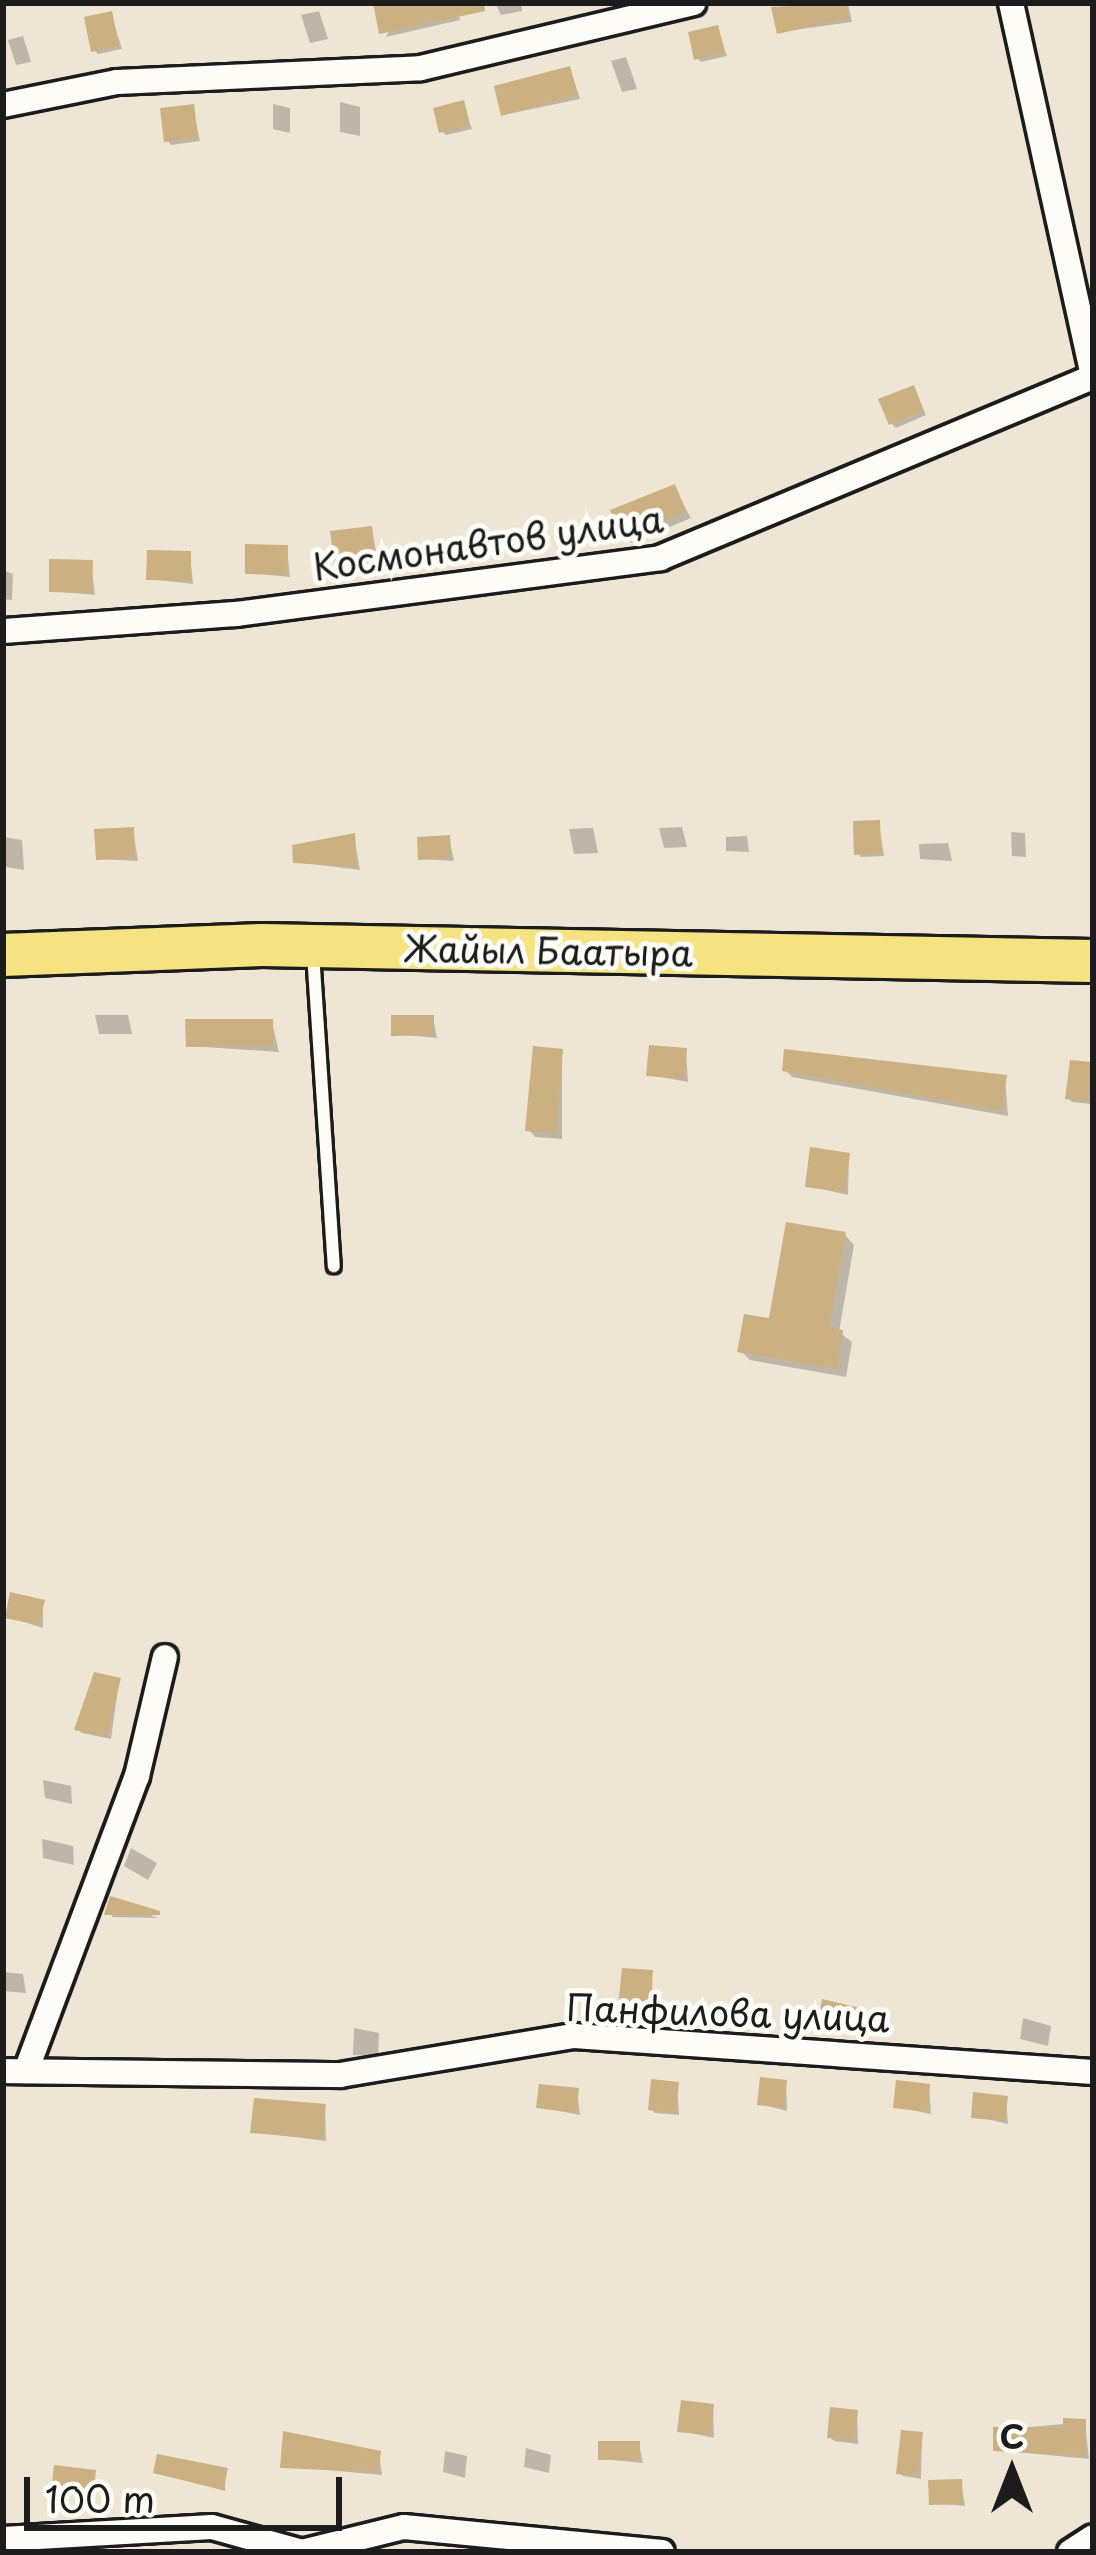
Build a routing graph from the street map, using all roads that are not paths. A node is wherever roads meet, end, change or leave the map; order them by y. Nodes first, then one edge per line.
1 (693, 3) edge
2 (1011, 3) edge
3 (3, 105) edge
4 (1093, 377) edge
5 (3, 631) edge
6 (312, 946) junction
7 (3, 955) edge
8 (1093, 961) edge
9 (334, 1266) dead end
10 (165, 1657) dead end
11 (15, 2071) edge
12 (1093, 2072) edge
13 (1093, 2537) edge
14 (3, 2539) edge
15 (662, 2552) edge
16 (1070, 2552) edge

1 - 3 street
2 - 4 street
4 - 5 street, Космонавтов улица
6 - 7 highway, Жайыл Баатыра
6 - 8 highway, Жайыл Баатыра
6 - 9 lane
10 - 11 street
11 - 12 street, Панфилова улица
13 - 16 street
14 - 15 street

